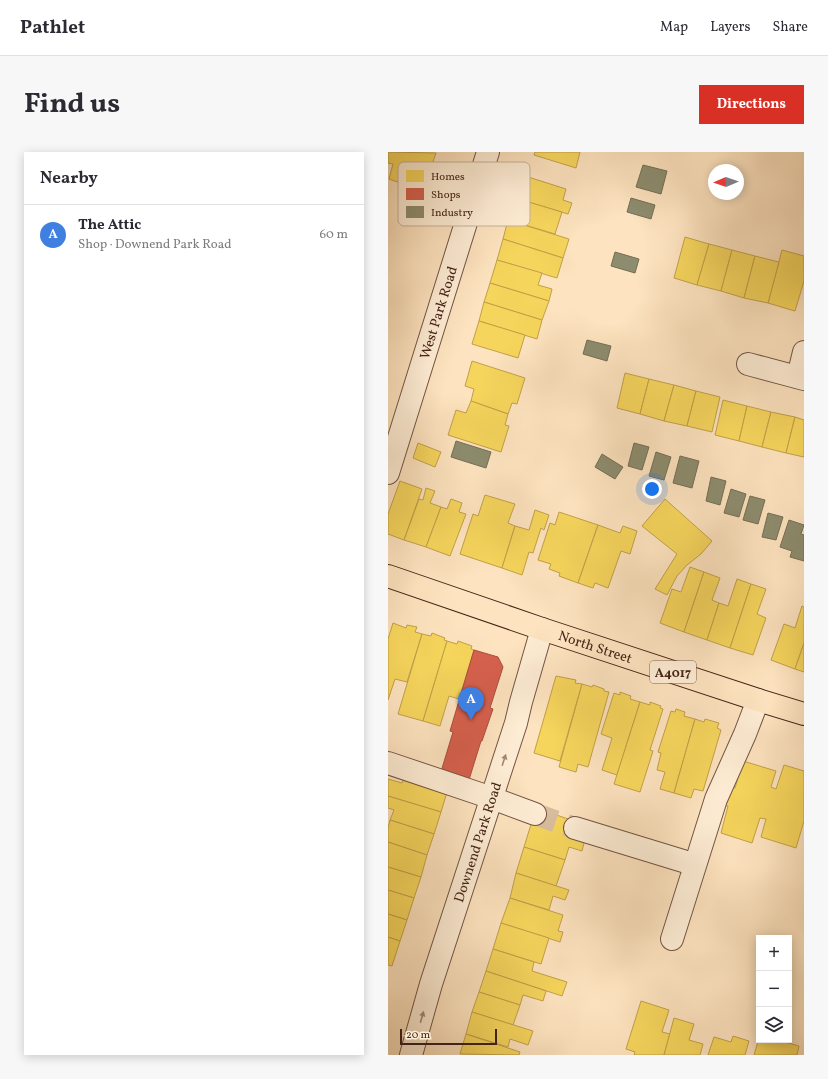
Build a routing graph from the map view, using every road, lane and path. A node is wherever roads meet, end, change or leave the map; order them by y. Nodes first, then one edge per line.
1 (488, 152) edge
2 (485, 162) edge
3 (465, 226) edge
4 (804, 352) edge
5 (748, 364) dead end
6 (801, 378) edge
7 (388, 473) edge
8 (388, 576) edge
9 (542, 629) junction
10 (758, 700) junction
11 (804, 714) edge
12 (388, 763) edge
13 (492, 798) junction
14 (535, 814) tunnel mouth
15 (575, 828) tunnel mouth
16 (683, 861) dead end
17 (672, 939) dead end
18 (411, 1055) edge

1 - 2 street, West Park Road
3 - 7 street, West Park Road
4 - 6 street
5 - 6 street
8 - 9 main road, North Street / A4017
9 - 10 main road, North Street / A4017
13 -> 9 street, Downend Park Road
10 - 11 main road, North Street / A4017
10 - 17 street
12 - 13 street
13 - 14 street
18 -> 13 street, Downend Park Road
15 - 16 street

